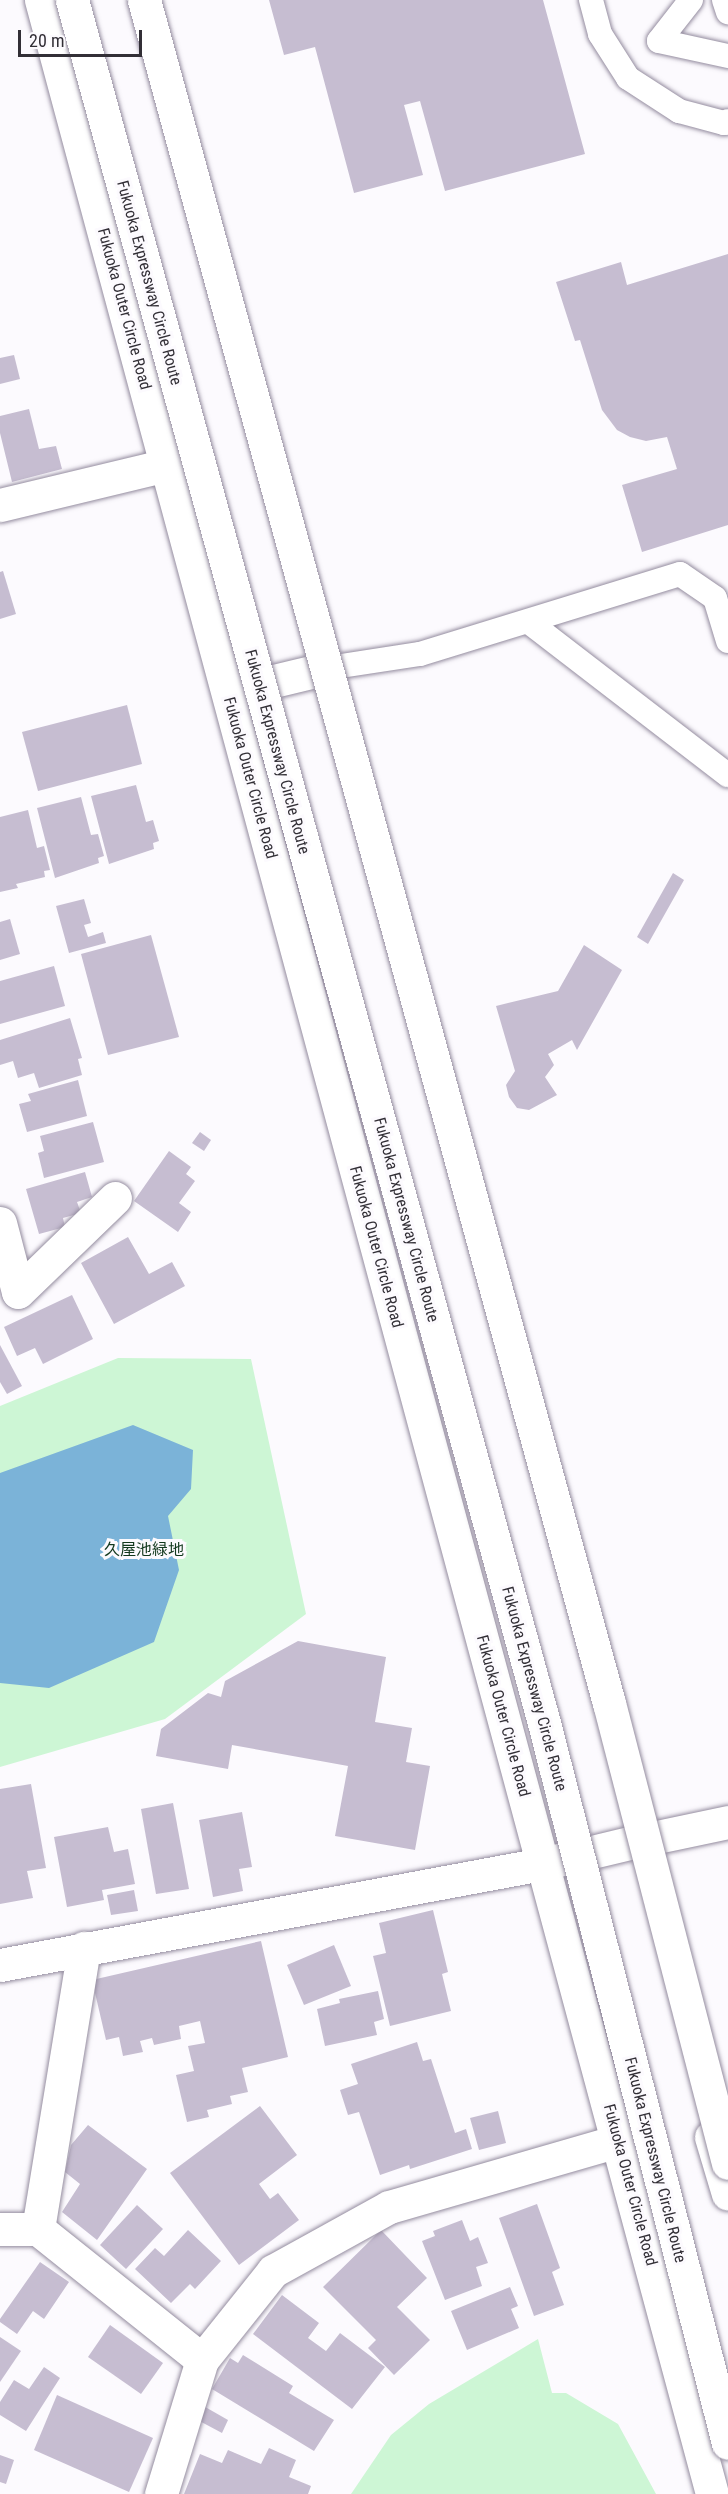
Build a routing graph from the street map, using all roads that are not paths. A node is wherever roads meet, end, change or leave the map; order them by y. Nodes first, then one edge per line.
1 (41, 0) edge
2 (72, 0) edge
3 (144, 0) edge
4 (151, 0) edge
5 (591, 0) edge
6 (691, 0) edge
7 (724, 0) edge
8 (728, 12) edge
9 (728, 56) edge
10 (728, 121) edge
11 (166, 465) junction
12 (0, 505) edge
13 (529, 622) junction
14 (728, 641) edge
15 (328, 668) junction
16 (227, 693) junction
17 (728, 775) edge
18 (116, 1198) dead end
19 (0, 1223) edge
20 (9, 1296) edge
21 (728, 1822) edge
22 (638, 1841) junction
23 (542, 1864) junction
24 (84, 1948) junction
25 (0, 1965) edge
26 (717, 2119) edge
27 (618, 2141) junction
28 (728, 2163) edge
29 (728, 2194) edge
30 (0, 2229) edge
31 (38, 2229) junction
32 (202, 2360) junction
33 (728, 2444) edge
34 (161, 2494) edge
35 (712, 2494) edge

1 - 11 main road, Fukuoka Outer Circle Road
2 - 33 main road, Fukuoka Expressway Circle Route, bridge
3 - 28 main road, bridge
4 - 15 main road
5 - 10 lane
6 - 9 lane
7 - 8 lane
11 - 12 main road
11 - 16 main road, Fukuoka Outer Circle Road
13 - 14 lane
13 - 15 lane
13 - 17 lane
15 - 16 main road
15 - 22 main road
16 - 23 main road, Fukuoka Outer Circle Road
18 - 20 main road
19 - 20 main road
21 - 22 main road
22 - 23 main road
22 - 26 main road
23 - 24 main road
23 - 27 main road, Fukuoka Outer Circle Road
24 - 25 main road
24 - 31 main road
26 - 29 main road
27 - 32 main road
27 - 35 main road, Fukuoka Outer Circle Road
30 - 31 main road
31 - 32 main road
32 - 34 main road

